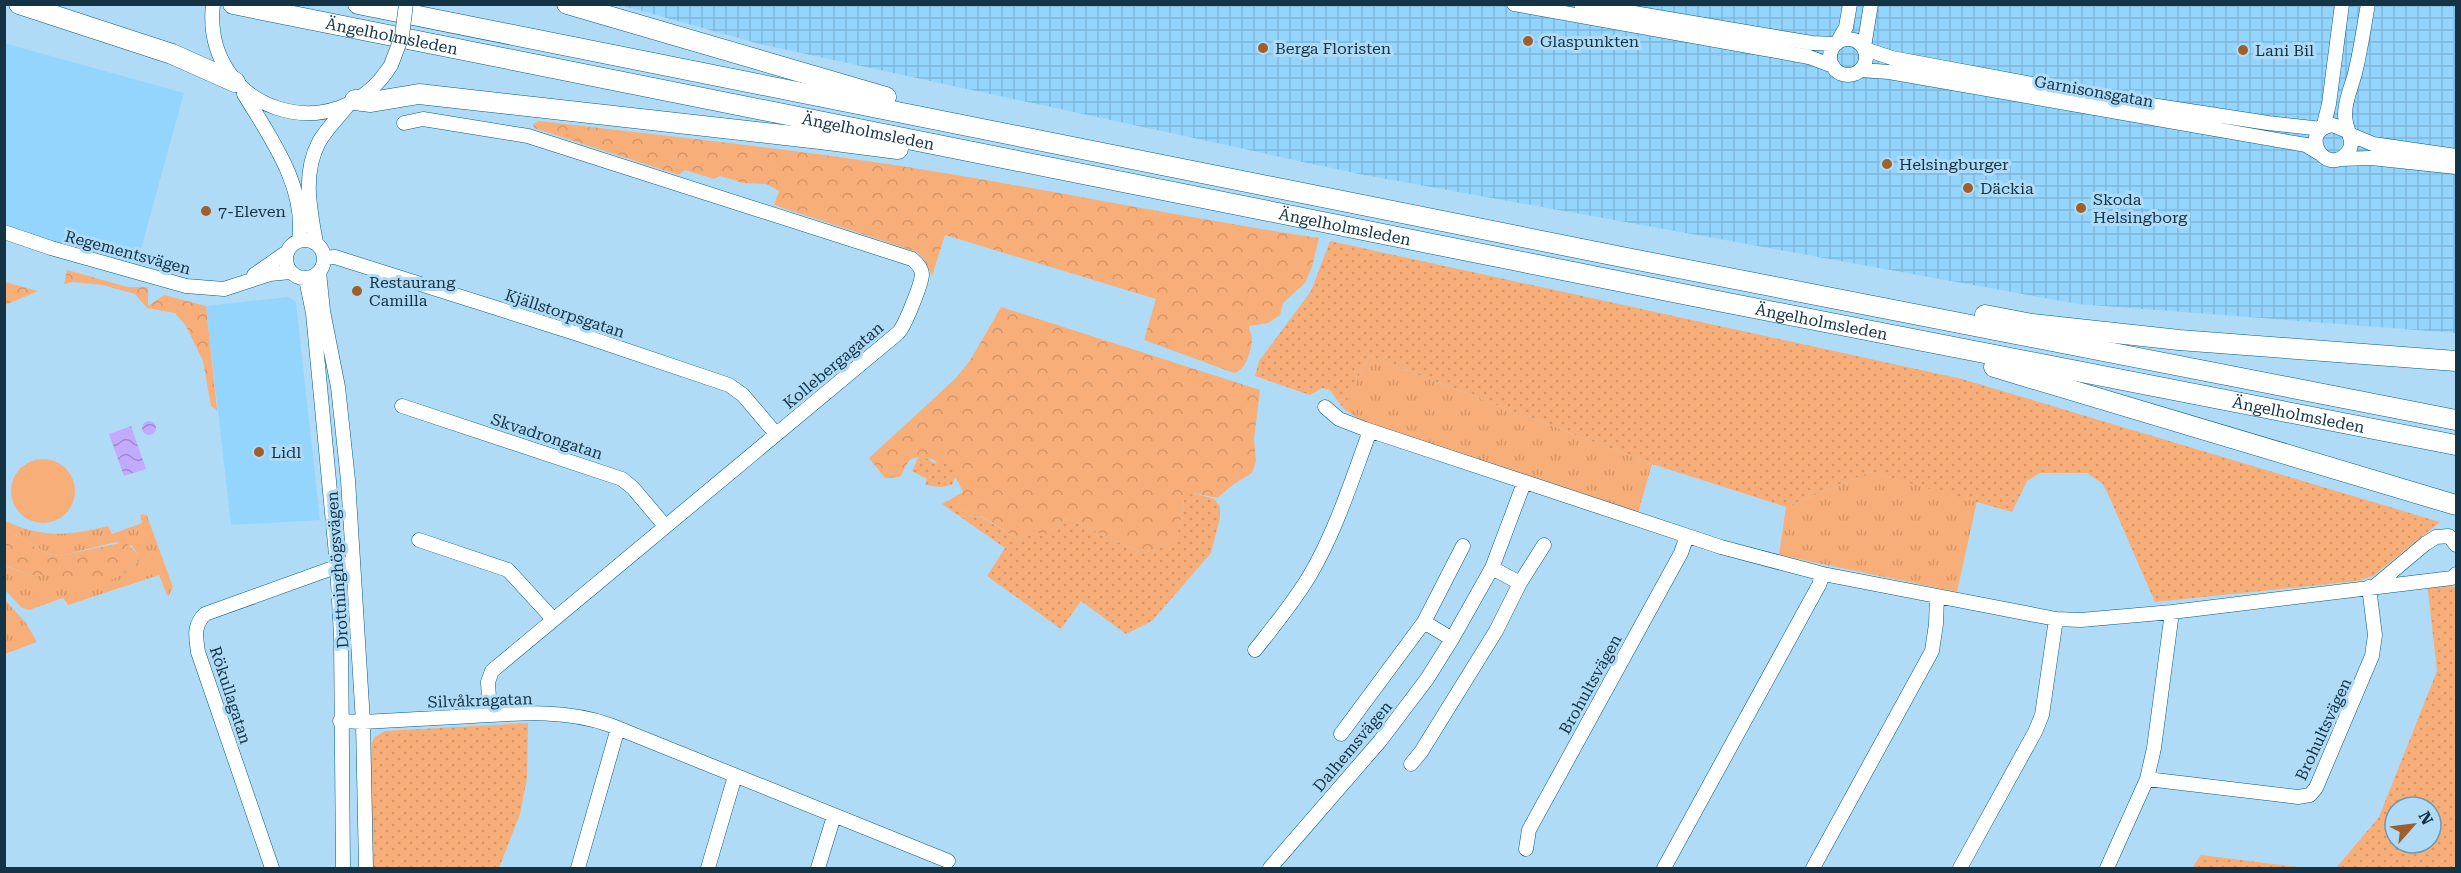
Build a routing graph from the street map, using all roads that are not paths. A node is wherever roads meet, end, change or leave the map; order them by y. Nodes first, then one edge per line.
1 (20, 4) edge
2 (213, 4) edge
3 (233, 4) edge
4 (358, 4) edge
5 (406, 4) edge
6 (567, 4) edge
7 (1514, 4) edge
8 (1581, 4) edge
9 (1850, 4) edge
10 (1871, 4) edge
11 (2343, 4) edge
12 (2368, 4) edge
13 (1836, 44) junction
14 (1864, 48) junction
15 (1833, 66) junction
16 (1862, 70) junction
17 (238, 85) junction
18 (353, 101) junction
19 (404, 123) dead end
20 (2323, 128) junction
21 (986, 130) junction
22 (2348, 132) junction
23 (2319, 153) junction
24 (2457, 156) edge
25 (2338, 159) junction
26 (2457, 167) edge
27 (1057, 168) junction
28 (4, 232) edge
29 (299, 241) junction
30 (316, 243) junction
31 (287, 252) junction
32 (324, 258) junction
33 (290, 272) junction
34 (320, 272) junction
35 (306, 279) junction
36 (245, 282) junction
37 (1774, 287) junction
38 (1924, 341) junction
39 (2457, 361) edge
40 (402, 406) dead end
41 (1325, 407) dead end
42 (2457, 420) edge
43 (1370, 431) junction
44 (776, 434) junction
45 (2457, 445) edge
46 (1524, 483) junction
47 (2457, 505) edge
48 (664, 526) junction
49 (1687, 536) junction
50 (419, 540) dead end
51 (1544, 545) dead end
52 (2457, 545) edge
53 (1463, 546) dead end
54 (354, 563) junction
55 (337, 566) junction
56 (1492, 568) junction
57 (1823, 574) junction
58 (2457, 574) edge
59 (1521, 583) junction
60 (2372, 587) junction
61 (1937, 597) junction
62 (2172, 612) junction
63 (553, 619) junction
64 (2056, 619) junction
65 (1424, 622) junction
66 (1452, 639) junction
67 (1255, 650) dead end
68 (490, 715) junction
69 (340, 721) junction
70 (363, 722) junction
71 (618, 728) junction
72 (1341, 734) dead end
73 (1411, 764) dead end
74 (735, 776) junction
75 (2147, 779) junction
76 (834, 816) junction
77 (1526, 849) dead end
78 (941, 863) edge
79 (272, 868) edge
80 (343, 868) edge
81 (366, 868) edge
82 (578, 868) edge
83 (708, 868) edge
84 (818, 868) edge
85 (1270, 868) edge
86 (1664, 868) edge
87 (1813, 868) edge
88 (1960, 868) edge
89 (2107, 868) edge

1 - 17 highway
2 - 17 street
3 - 27 highway, Ängelholmsleden
4 - 21 highway, Ängelholmsleden
5 - 18 street, bridge
6 - 21 highway
7 - 15 street, Garnisonsgatan
8 - 13 street, Garnisonsgatan
9 - 13 street
10 - 14 street
11 - 20 street
12 - 22 street
13 - 14 street, Garnisonsgatan
13 - 15 street
14 - 16 street
14 - 20 street, Garnisonsgatan
15 - 16 street, Garnisonsgatan
16 - 23 street, Garnisonsgatan
17 - 18 street
17 - 29 street
18 - 27 highway
18 - 30 street
19 - 44 street, Kollebergagatan
20 - 22 street, Garnisonsgatan
20 - 23 street
21 - 37 highway, Ängelholmsleden
22 - 24 street, Garnisonsgatan
22 - 25 street
23 - 25 street, Garnisonsgatan
25 - 26 street, Garnisonsgatan
27 - 38 highway, Ängelholmsleden
28 - 36 street, Regementsvägen
29 - 30 street
29 - 31 street
30 - 32 street
31 - 33 street
31 - 36 street, Regementsvägen
32 - 34 street
32 - 44 street, Kjällstorpsgatan
33 - 35 street
33 - 36 street, Regementsvägen
34 - 35 street
34 - 54 street, Drottninghögsvägen
35 - 55 street, Drottninghögsvägen
37 - 39 highway
37 - 42 highway, Ängelholmsleden
38 - 45 highway, Ängelholmsleden
38 - 47 highway
40 - 48 street, Skvadrongatan
41 - 43 street
43 - 46 street
43 - 67 street
44 - 48 street, Kollebergagatan
46 - 49 street
46 - 56 street, Dalhemsvägen
48 - 63 street, Kollebergagatan
49 - 57 street
49 - 77 street, Brohultsvägen
50 - 63 street
51 - 59 street
52 - 60 street
53 - 65 street, Dalhemsvägen
54 - 55 street, Rökullagatan
54 - 70 street, Drottninghögsvägen
55 - 69 street, Drottninghögsvägen
55 - 79 street, Rökullagatan
56 - 59 street
56 - 66 street, Dalhemsvägen
57 - 61 street
57 - 86 street
58 - 60 street
59 - 73 street
60 - 62 street
60 - 75 street, Brohultsvägen
61 - 64 street
61 - 87 street
62 - 64 street
62 - 75 street
63 - 68 street, Kollebergagatan
64 - 88 street
65 - 66 street
65 - 72 street, Dalhemsvägen
66 - 85 street, Dalhemsvägen
68 - 70 street, Silvåkragatan
68 - 71 street, Silvåkragatan
69 - 70 street, Silvåkragatan
69 - 80 street, Drottninghögsvägen
70 - 81 street, Drottninghögsvägen
71 - 74 street, Silvåkragatan
71 - 82 street
74 - 76 street, Silvåkragatan
74 - 83 street
75 - 89 street
76 - 78 street, Silvåkragatan
76 - 84 street

